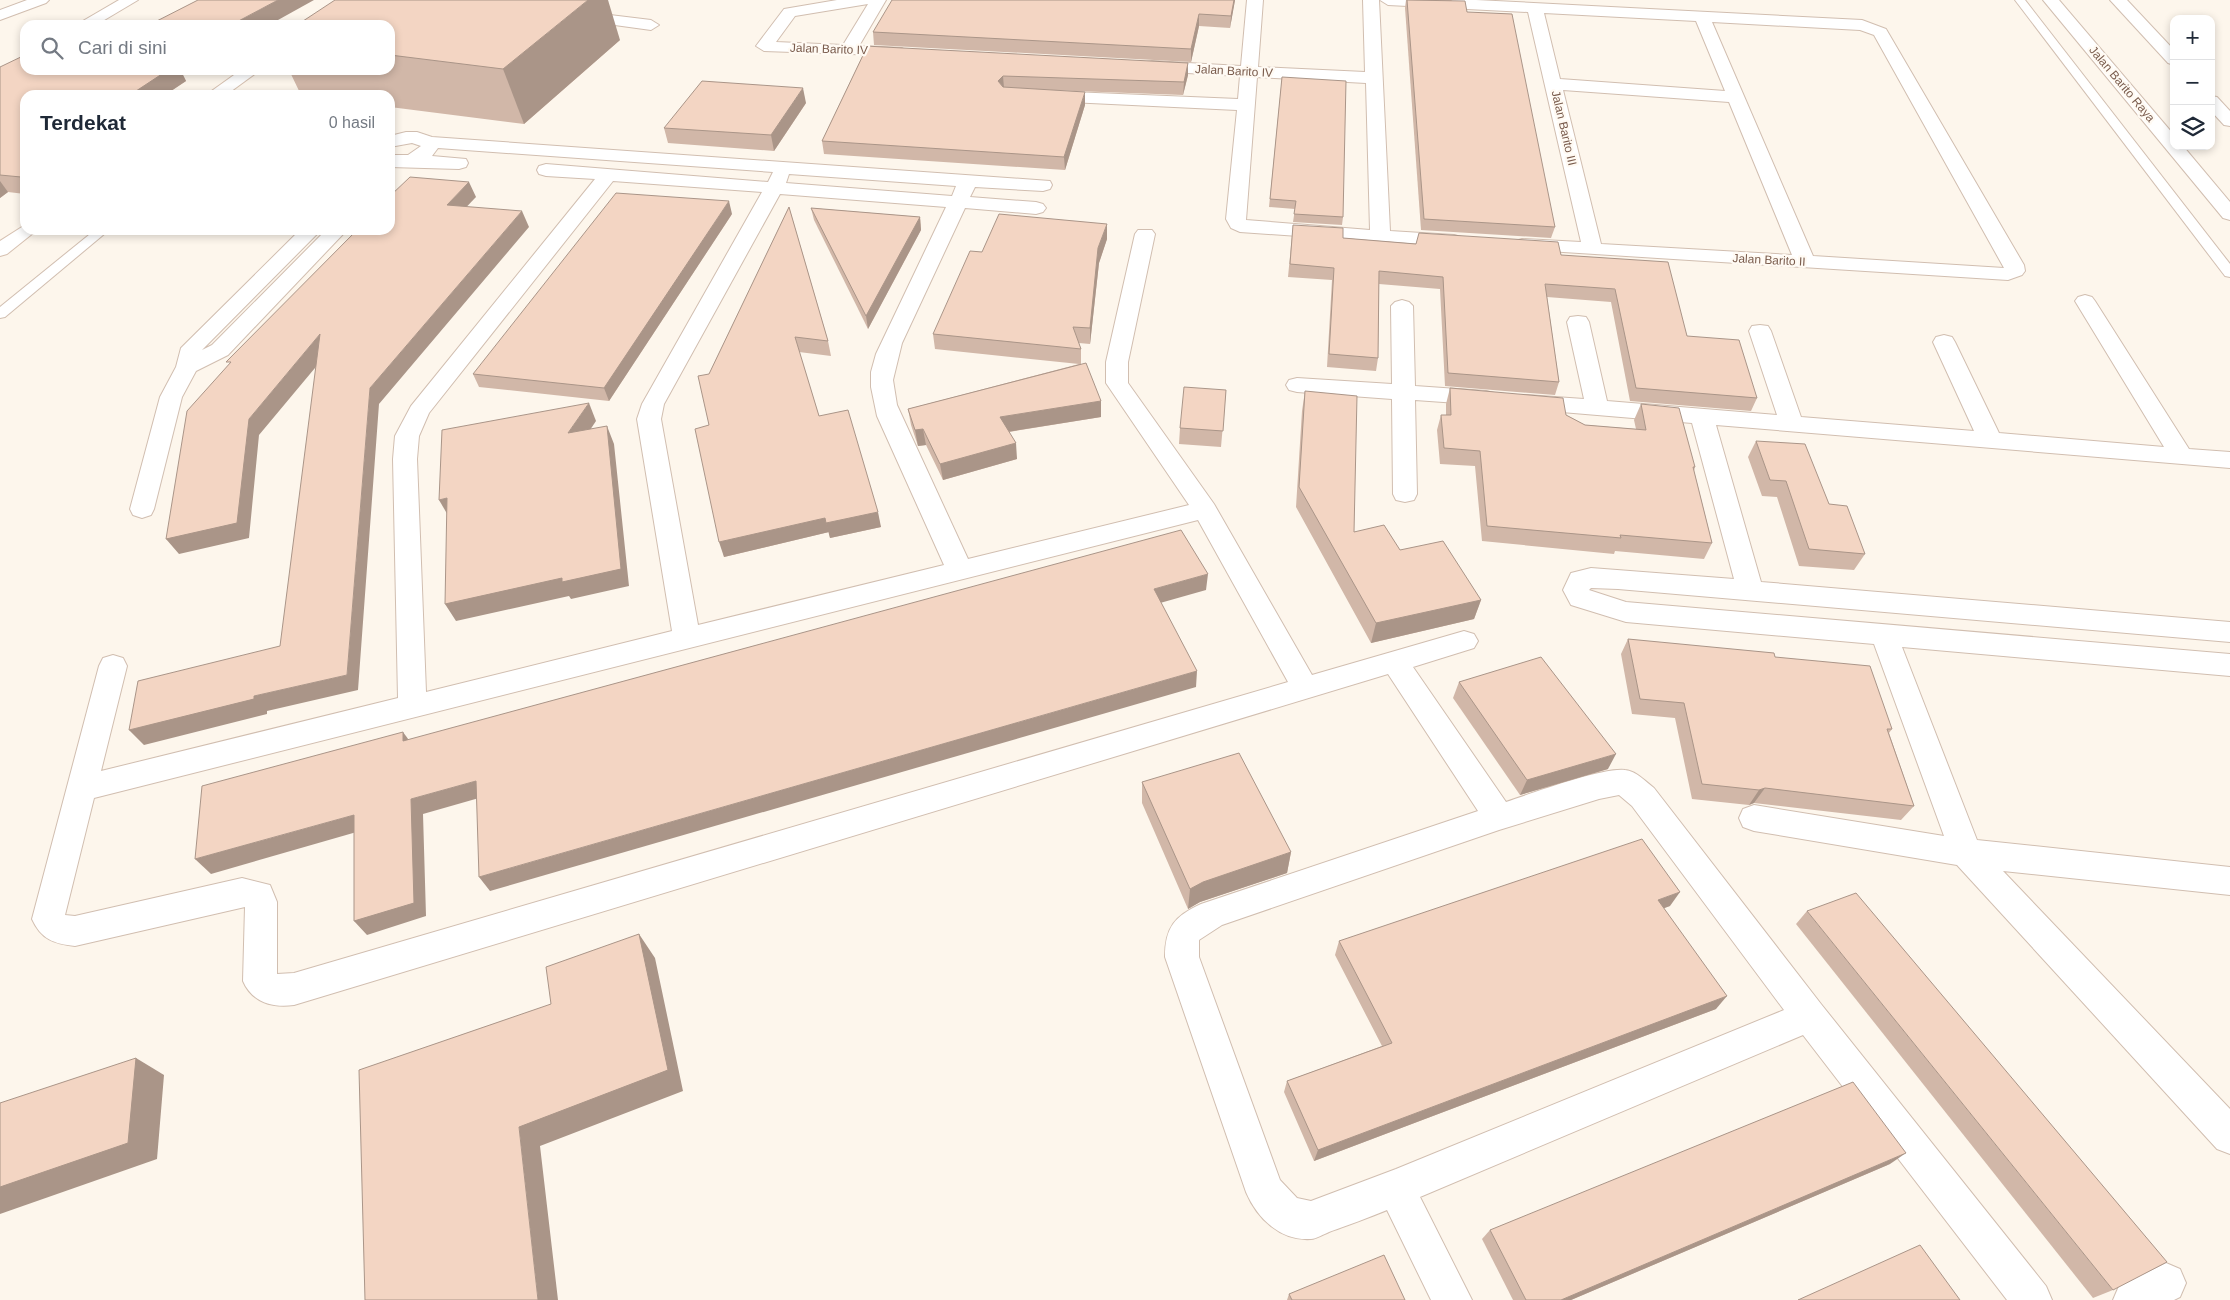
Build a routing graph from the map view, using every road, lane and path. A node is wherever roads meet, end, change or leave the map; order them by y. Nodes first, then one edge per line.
1 (41, 0) edge
2 (130, 0) edge
3 (866, 0) edge
4 (878, 0) edge
5 (1255, 0) edge
6 (1372, 0) edge
7 (1388, 0) edge
8 (2020, 0) edge
9 (2052, 0) edge
10 (2118, 0) edge
11 (1597, 6) edge
12 (1617, 6) edge
13 (1535, 8) junction
14 (0, 15) edge
15 (566, 15) edge
16 (1702, 16) junction
17 (93, 20) edge
18 (651, 25) dead end
19 (848, 50) junction
20 (917, 54) edge
21 (2170, 56) edge
22 (1132, 65) edge
23 (1249, 72) junction
24 (244, 75) edge
25 (1374, 78) junction
26 (1553, 84) junction
27 (222, 90) edge
28 (1029, 95) edge
29 (1736, 97) junction
30 (2215, 104) edge
31 (1246, 105) junction
32 (2230, 121) edge
33 (395, 140) edge
34 (428, 142) junction
35 (402, 161) edge
36 (479, 165) dead end
37 (529, 169) dead end
38 (608, 175) junction
39 (779, 179) junction
40 (968, 181) junction
41 (1043, 185) dead end
42 (957, 202) junction
43 (1036, 208) dead end
44 (2230, 214) edge
45 (1145, 234) dead end
46 (20, 235) edge
47 (97, 235) edge
48 (306, 235) edge
49 (332, 235) edge
50 (1380, 236) junction
51 (1476, 242) edge
52 (1505, 244) edge
53 (1592, 249) junction
54 (0, 250) edge
55 (1805, 262) junction
56 (2230, 273) edge
57 (2085, 301) dead end
58 (1402, 306) dead end
59 (0, 314) edge
60 (1578, 322) dead end
61 (1760, 331) dead end
62 (1944, 342) dead end
63 (187, 367) junction
64 (1297, 385) dead end
65 (1402, 391) junction
66 (1597, 408) junction
67 (1702, 416) junction
68 (1792, 424) junction
69 (1990, 440) junction
70 (2182, 456) junction
71 (2230, 460) edge
72 (1405, 494) dead end
73 (142, 509) dead end
74 (1205, 510) junction
75 (960, 571) junction
76 (1750, 590) junction
77 (1884, 634) junction
78 (2226, 637) edge
79 (687, 638) junction
80 (1464, 641) dead end
81 (1394, 661) junction
82 (2230, 665) edge
83 (114, 666) dead end
84 (1305, 688) junction
85 (412, 706) junction
86 (82, 788) junction
87 (1499, 818) junction
88 (1754, 818) dead end
89 (1966, 853) junction
90 (2230, 881) edge
91 (1809, 1016) junction
92 (2230, 1136) edge
93 (1396, 1188) junction
94 (1452, 1300) edge
95 (2032, 1300) edge

1 - 14 street
2 - 17 street
3 - 19 street, Jalan Barito IV
4 - 19 street
5 - 23 street
6 - 25 street
7 - 13 street
8 - 56 lane
9 - 44 street, Jalan Barito Raya
10 - 21 street
11 - 12 street
11 - 13 street
12 - 16 street
13 - 26 street, Jalan Barito III
15 - 18 street
16 - 29 street
16 - 55 street, Jalan Barito II
19 - 20 street, Jalan Barito IV
22 - 23 street, Jalan Barito IV
23 - 25 street, Jalan Barito IV
23 - 31 street
24 - 27 street
25 - 50 street
26 - 29 street
26 - 53 street, Jalan Barito III
28 - 31 street
29 - 55 street
30 - 32 street
31 - 50 street
33 - 34 street
34 - 35 street
34 - 39 street
35 - 36 street
37 - 38 street
38 - 39 street
38 - 85 street
39 - 40 street
39 - 42 street
39 - 79 street
40 - 41 street
40 - 42 street
42 - 43 street
42 - 75 street
45 - 74 street
46 - 54 street
47 - 59 lane
48 - 63 street
49 - 63 street
50 - 51 street
52 - 53 street, Jalan Barito II
53 - 55 street, Jalan Barito II
57 - 70 street
58 - 65 street
60 - 66 street
61 - 68 street
62 - 69 street
63 - 73 street
64 - 65 street
65 - 66 street
65 - 72 street
66 - 67 street
67 - 68 street
67 - 76 street
68 - 69 street
69 - 70 street
70 - 71 street
74 - 75 street
74 - 84 street
75 - 79 street
76 - 77 street
76 - 78 street
77 - 82 street
77 - 89 street
79 - 85 street
80 - 81 street
81 - 84 street
81 - 87 street
83 - 86 street
84 - 86 street
85 - 86 street
87 - 91 street
87 - 93 street
88 - 89 street
89 - 90 street
89 - 92 street
91 - 93 street
91 - 95 street
93 - 94 street

